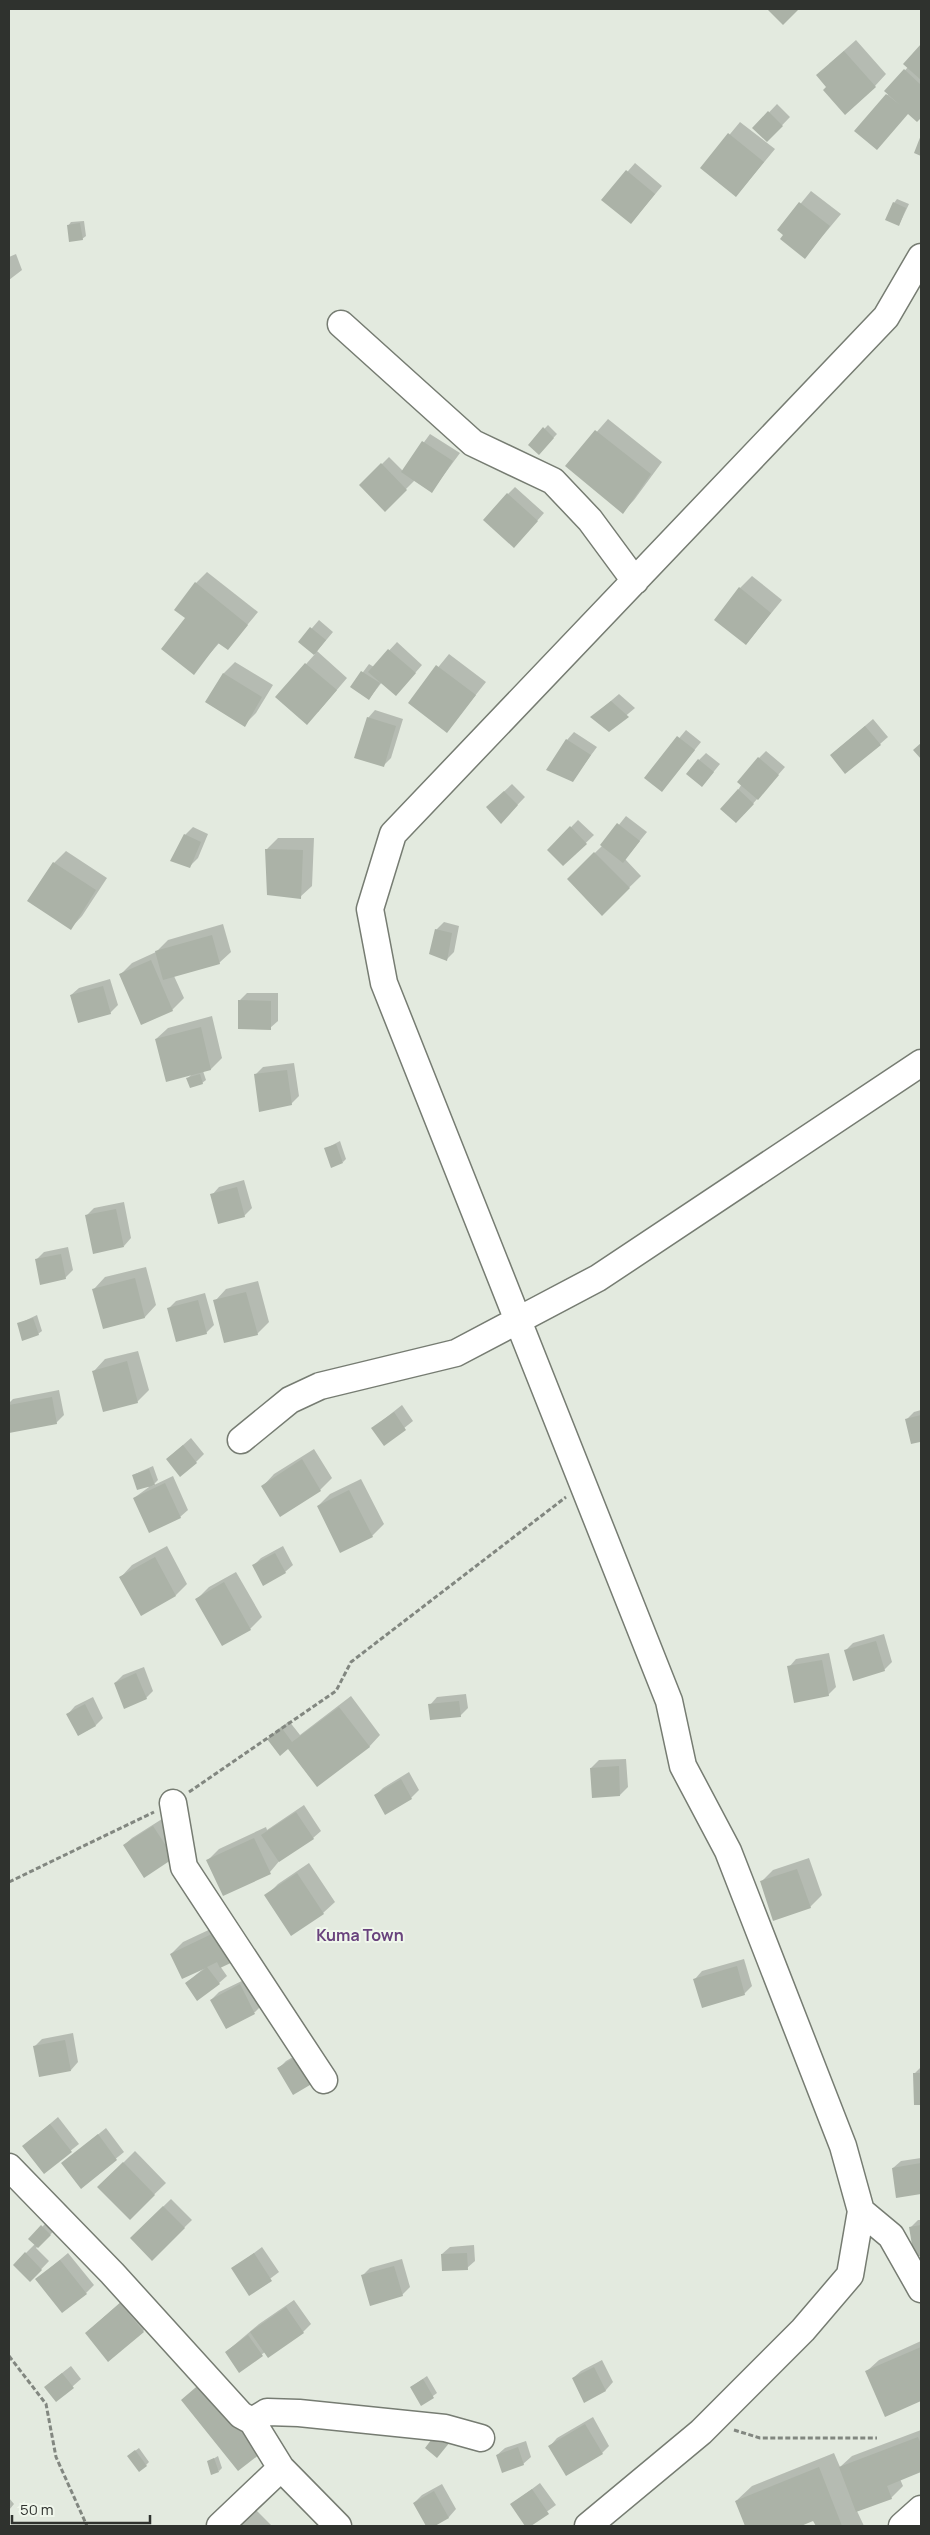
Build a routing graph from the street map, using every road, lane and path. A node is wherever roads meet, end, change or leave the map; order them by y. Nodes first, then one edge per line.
1 (921, 258) edge
2 (341, 324) dead end
3 (635, 581) junction
4 (921, 1063) edge
5 (516, 1320) junction
6 (241, 1440) dead end
7 (582, 1484) junction
8 (336, 1691) dead end
9 (173, 1803) dead end
10 (324, 2080) dead end
11 (9, 2167) edge
12 (861, 2211) junction
13 (921, 2289) edge
14 (9, 2356) edge
15 (252, 2421) junction
16 (709, 2423) junction
17 (481, 2438) dead end
18 (878, 2438) dead end
19 (281, 2468) junction
20 (921, 2509) edge
21 (87, 2526) edge
22 (220, 2526) edge
23 (338, 2526) edge
24 (588, 2526) edge
25 (902, 2526) edge

1 - 3 street
2 - 3 street
3 - 5 street
4 - 5 street
5 - 6 street
5 - 7 street
7 - 8 path
7 - 12 street
9 - 10 street
11 - 15 street
12 - 13 street
12 - 16 street
14 - 21 path
15 - 17 street
15 - 19 street
16 - 18 path
16 - 24 street
19 - 22 street
19 - 23 street
20 - 25 street

